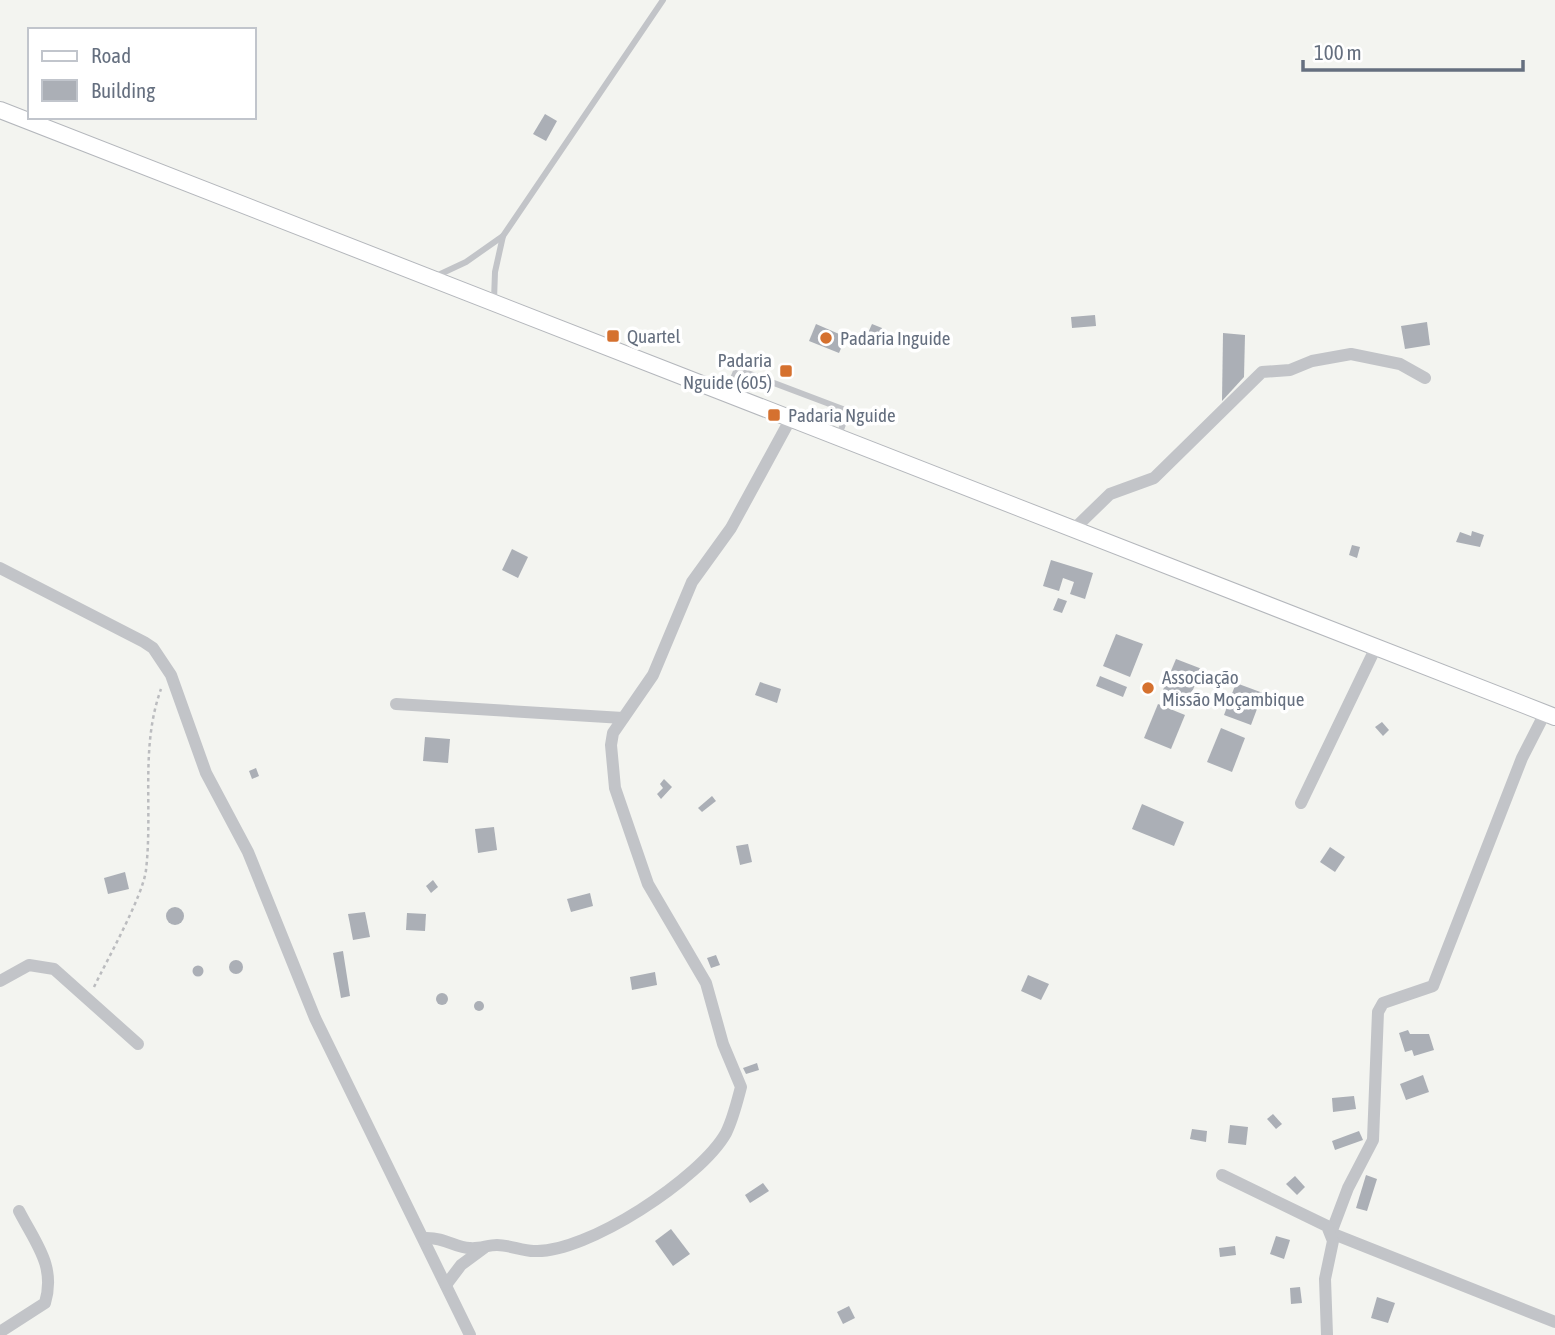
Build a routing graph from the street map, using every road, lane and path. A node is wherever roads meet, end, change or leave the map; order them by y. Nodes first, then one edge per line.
1 (663, 0) edge
2 (0, 110) edge
3 (503, 236) junction
4 (432, 278) junction
5 (494, 302) junction
6 (1425, 378) dead end
7 (727, 393) junction
8 (791, 418) junction
9 (838, 436) junction
10 (1074, 529) junction
11 (0, 568) edge
12 (1376, 647) junction
13 (171, 675) junction
14 (396, 704) dead end
15 (1550, 715) edge
16 (623, 718) junction
17 (1301, 803) dead end
18 (0, 982) edge
19 (89, 998) junction
20 (138, 1044) dead end
21 (1222, 1175) dead end
22 (19, 1211) dead end
23 (1331, 1233) junction
24 (424, 1238) junction
25 (487, 1246) junction
26 (446, 1285) junction
27 (1555, 1322) edge
28 (0, 1332) edge
29 (470, 1335) edge
30 (1328, 1335) edge

1 - 3 lane
2 - 4 street
3 - 4 lane
3 - 5 lane
4 - 5 street
5 - 7 street
6 - 10 street
7 - 8 street
7 - 9 lane
8 - 9 street
8 - 16 street
9 - 10 street
10 - 12 street
11 - 13 street
12 - 15 street
12 - 17 street
13 - 19 path
13 - 24 street
14 - 16 street
15 - 23 street
16 - 25 street
18 - 19 street
19 - 20 street
21 - 23 street
22 - 28 street
23 - 27 street
23 - 30 street
24 - 25 street
24 - 26 street
25 - 26 street
26 - 29 street

